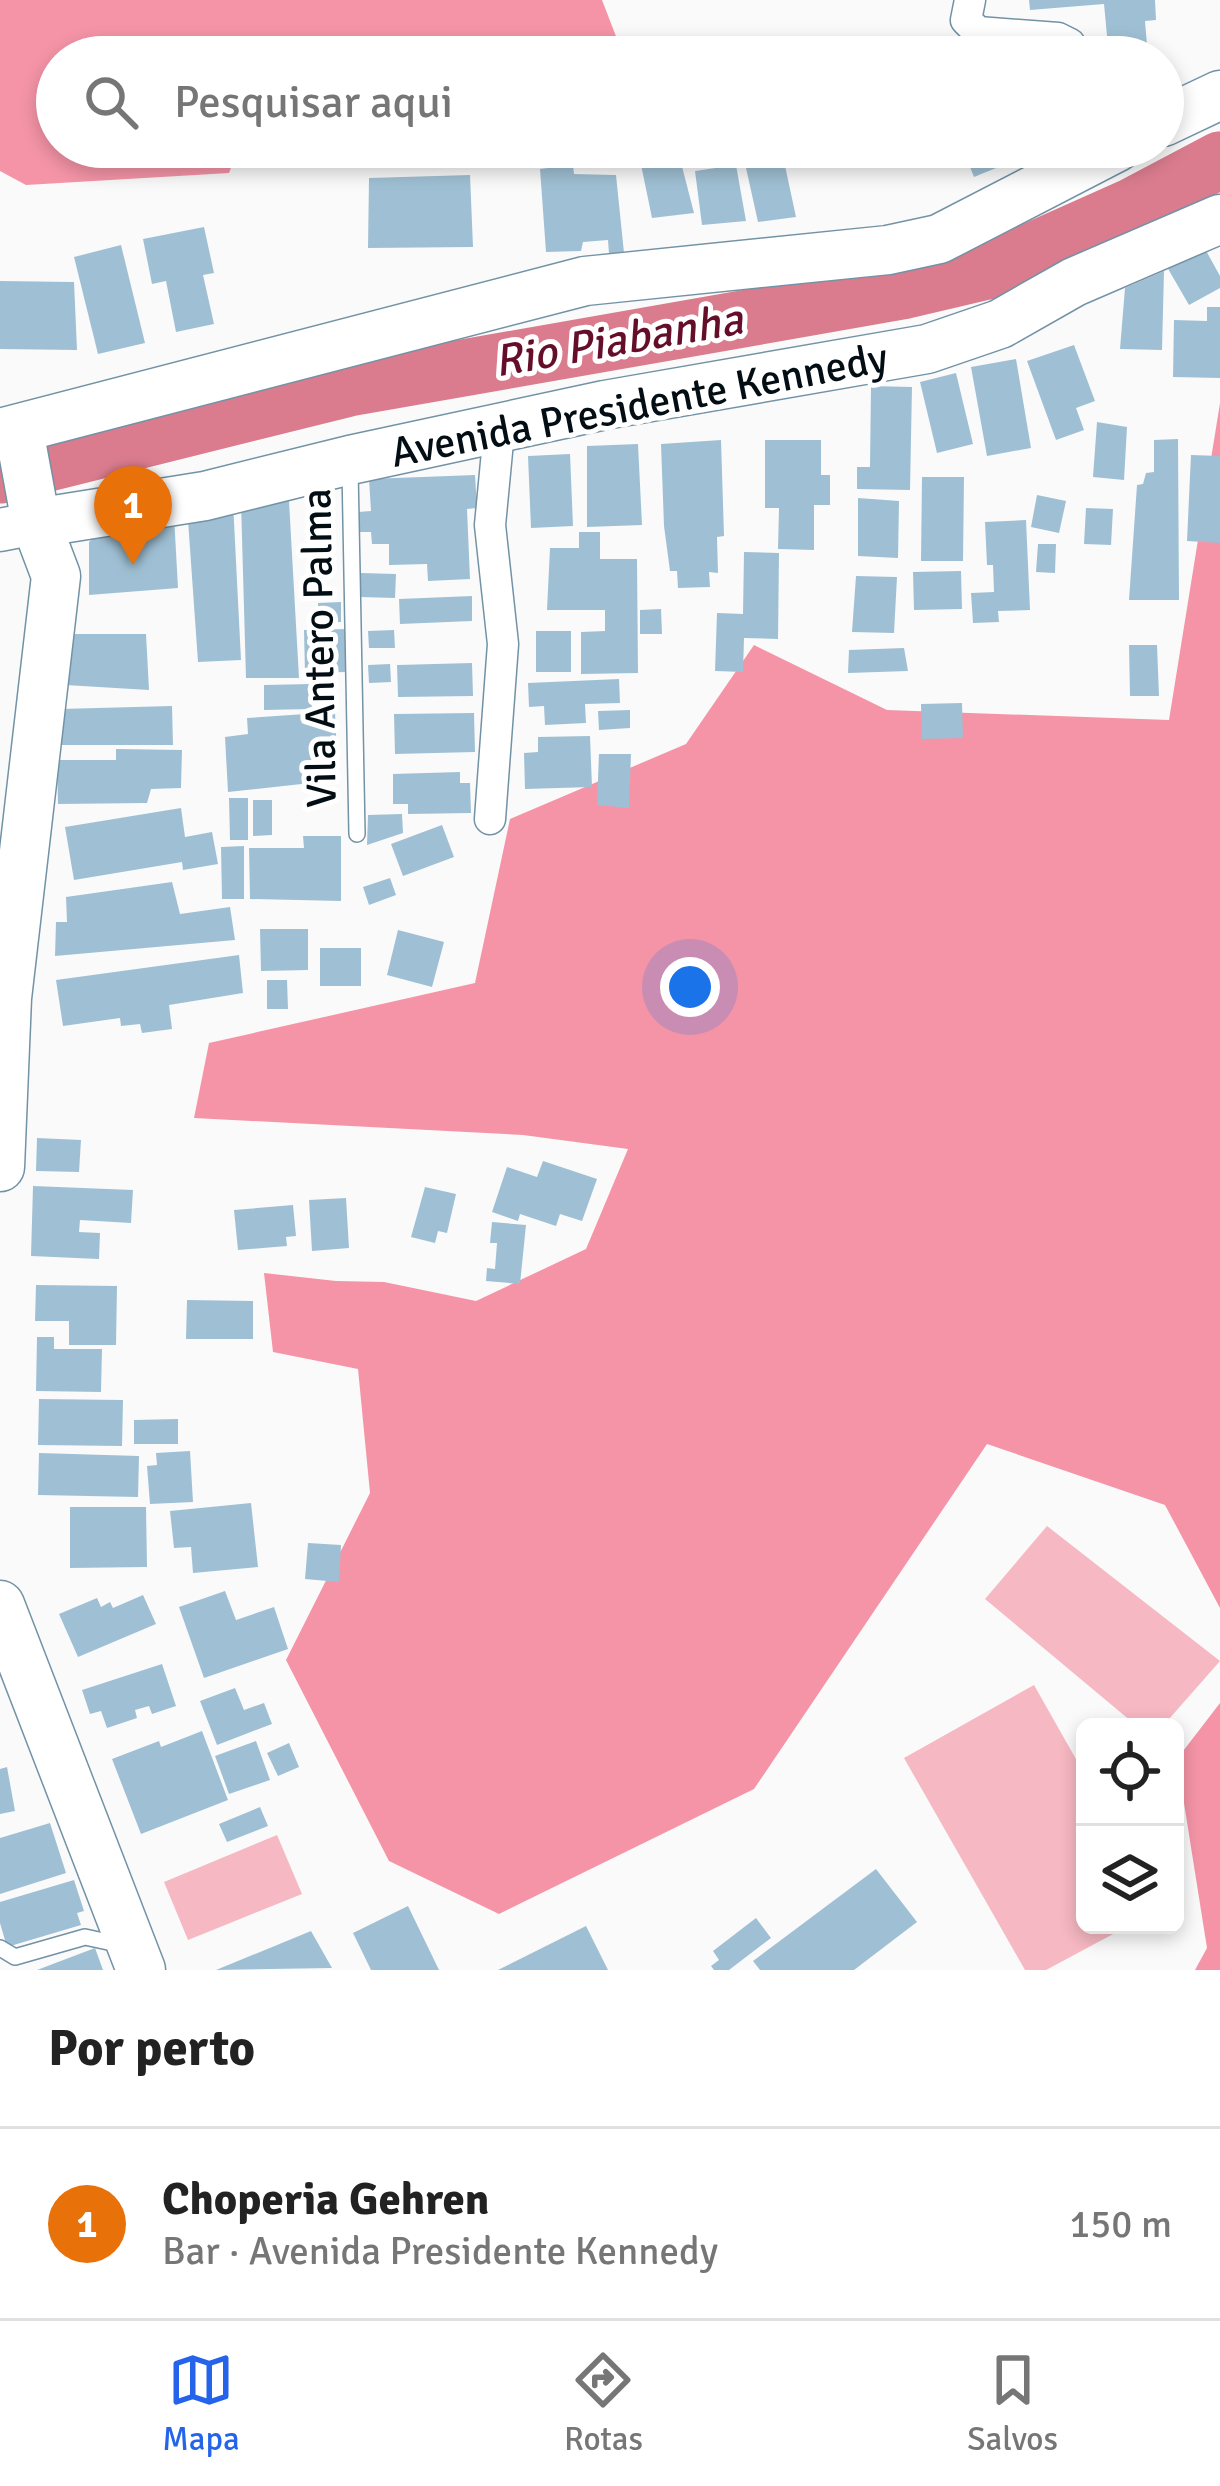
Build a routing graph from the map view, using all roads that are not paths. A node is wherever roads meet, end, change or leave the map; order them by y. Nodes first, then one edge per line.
1 (970, 0) edge
2 (1031, 36) edge
3 (1220, 95) edge
4 (1184, 112) edge
5 (1069, 168) edge
6 (1220, 219) edge
7 (9, 431) edge
8 (499, 431) junction
9 (350, 460) junction
10 (18, 527) edge
11 (490, 819) dead end
12 (357, 834) dead end
13 (0, 1167) edge
14 (0, 1604) edge
15 (0, 1948) edge
16 (135, 1958) edge

1 - 2 street
3 - 4 main road
5 - 7 main road
6 - 8 main road, Avenida Presidente Kennedy
7 - 10 main road
8 - 9 main road, Avenida Presidente Kennedy
8 - 11 street
9 - 10 main road, Avenida Presidente Kennedy
9 - 12 lane, Vila Antero Palma
10 - 13 main road
14 - 16 main road
15 - 16 lane

